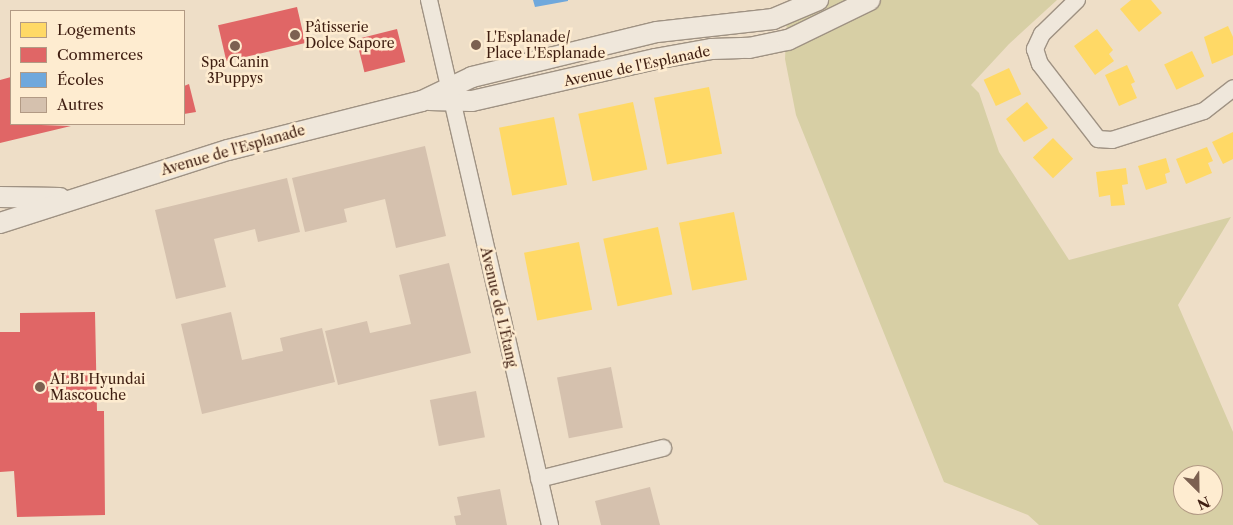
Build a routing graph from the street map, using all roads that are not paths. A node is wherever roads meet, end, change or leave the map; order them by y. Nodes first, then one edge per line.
1 (429, 0) edge
2 (818, 0) edge
3 (870, 0) edge
4 (1076, 0) edge
5 (1233, 88) edge
6 (450, 94) junction
7 (0, 197) edge
8 (72, 198) junction
9 (0, 224) edge
10 (664, 448) dead end
11 (539, 478) junction
12 (550, 525) edge

1 - 6 street, Avenue de L'Étang
2 - 6 street, Avenue de l'Esplanade
3 - 6 street, Avenue de l'Esplanade
4 - 5 street
6 - 8 street, Avenue de l'Esplanade
6 - 11 street, Avenue de L'Étang
7 - 8 street, Avenue de l'Esplanade
8 - 9 street, Avenue de l'Esplanade
10 - 11 street
11 - 12 street, Avenue de L'Étang

